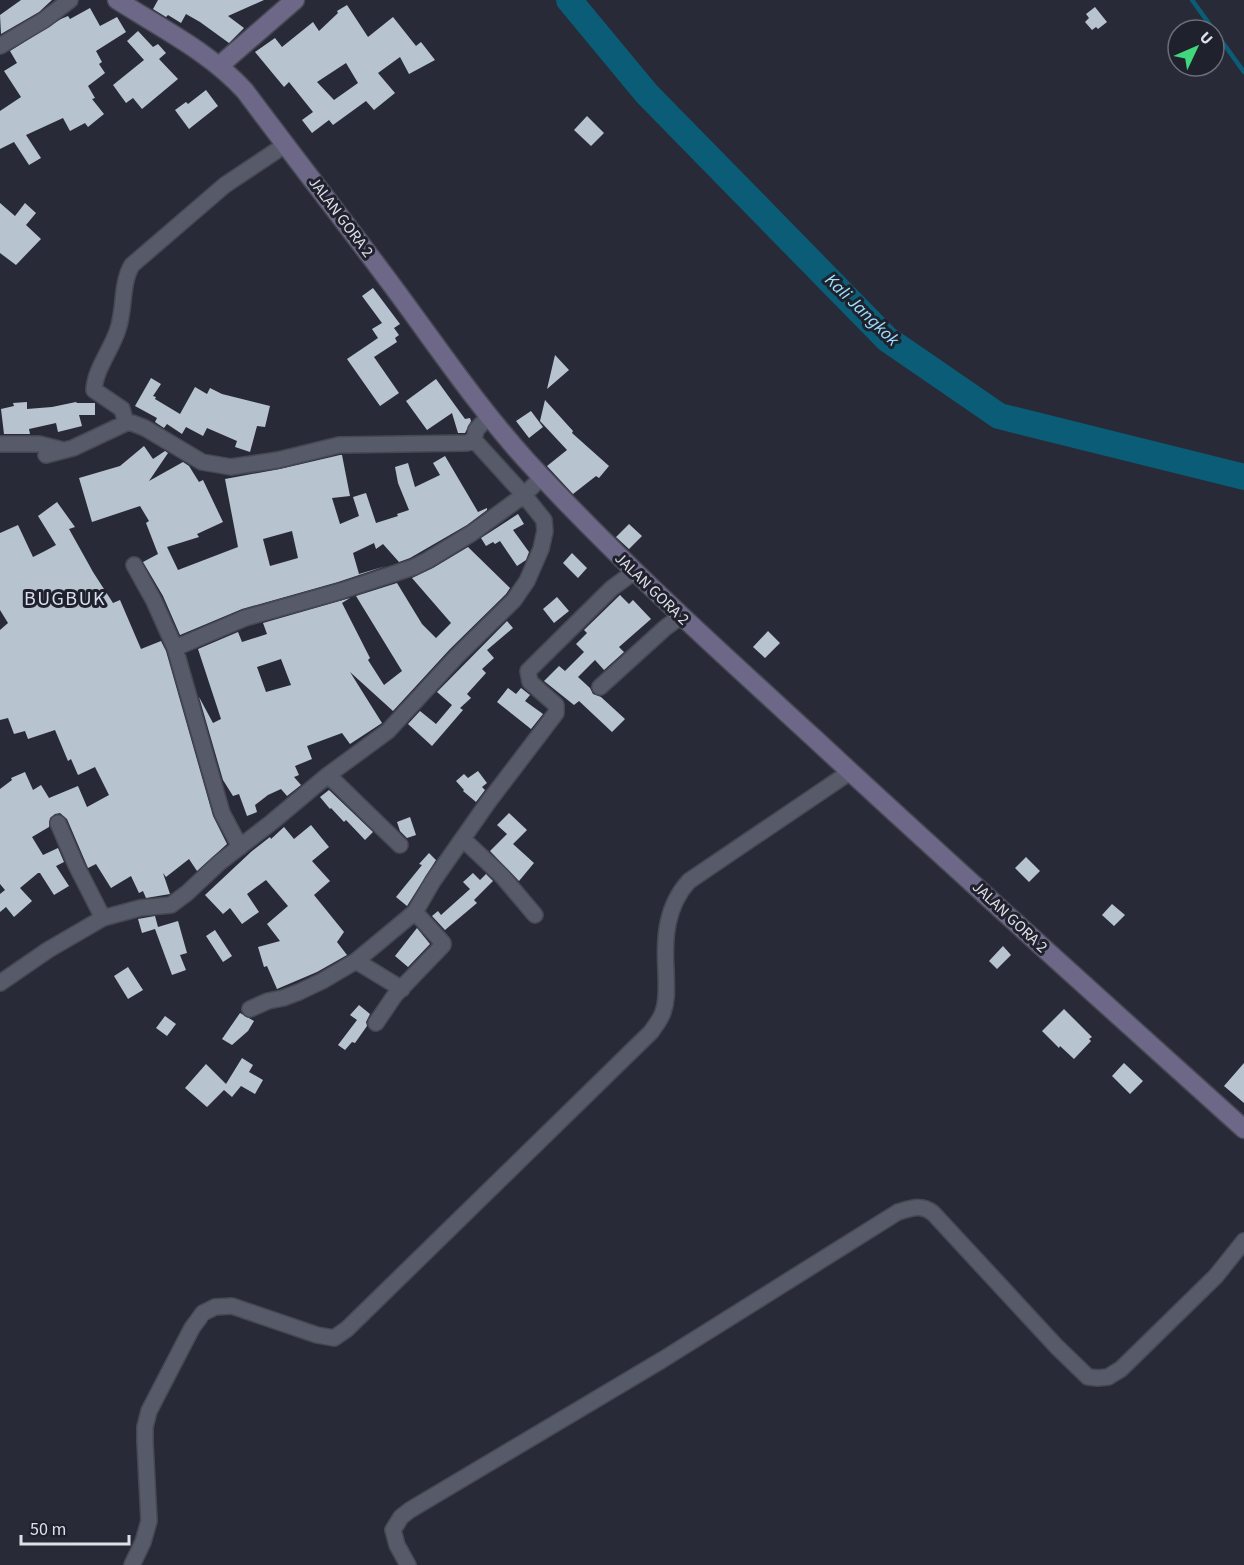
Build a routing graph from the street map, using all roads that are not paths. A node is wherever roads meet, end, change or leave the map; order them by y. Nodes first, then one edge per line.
1 (70, 0) edge
2 (117, 0) edge
3 (295, 0) edge
4 (0, 46) edge
5 (220, 67) junction
6 (285, 145) junction
7 (490, 415) junction
8 (126, 423) junction
9 (474, 440) junction
10 (0, 444) edge
11 (66, 451) junction
12 (46, 455) dead end
13 (542, 477) junction
14 (524, 495) junction
15 (134, 565) dead end
16 (634, 572) junction
17 (681, 616) junction
18 (176, 648) junction
19 (600, 687) dead end
20 (850, 772) junction
21 (328, 775) junction
22 (58, 823) dead end
23 (464, 840) junction
24 (400, 845) dead end
25 (240, 847) junction
26 (415, 912) junction
27 (535, 915) dead end
28 (103, 918) junction
29 (356, 961) junction
30 (0, 983) edge
31 (402, 988) junction
32 (250, 1009) dead end
33 (376, 1023) dead end
34 (1244, 1129) edge
35 (1244, 1241) edge
36 (132, 1565) edge
37 (408, 1565) edge

1 - 4 street
2 - 5 street, JALAN GORA 2
3 - 5 street
5 - 6 street, JALAN GORA 2
6 - 7 street, JALAN GORA 2
6 - 8 street
7 - 9 street
7 - 13 street, JALAN GORA 2
8 - 9 street
8 - 11 street
9 - 14 street
10 - 11 street
11 - 12 street
13 - 14 street
13 - 16 street, JALAN GORA 2
14 - 18 street
14 - 21 street
15 - 18 street
16 - 17 street, JALAN GORA 2
16 - 23 street
17 - 19 street
17 - 20 street, JALAN GORA 2
18 - 25 street
20 - 34 street, JALAN GORA 2
20 - 36 street
21 - 24 street
21 - 25 street
22 - 28 street
23 - 26 street
23 - 27 street
25 - 28 street
26 - 29 street
26 - 31 street
28 - 30 street
29 - 31 street
29 - 32 street
31 - 33 street
35 - 37 street

